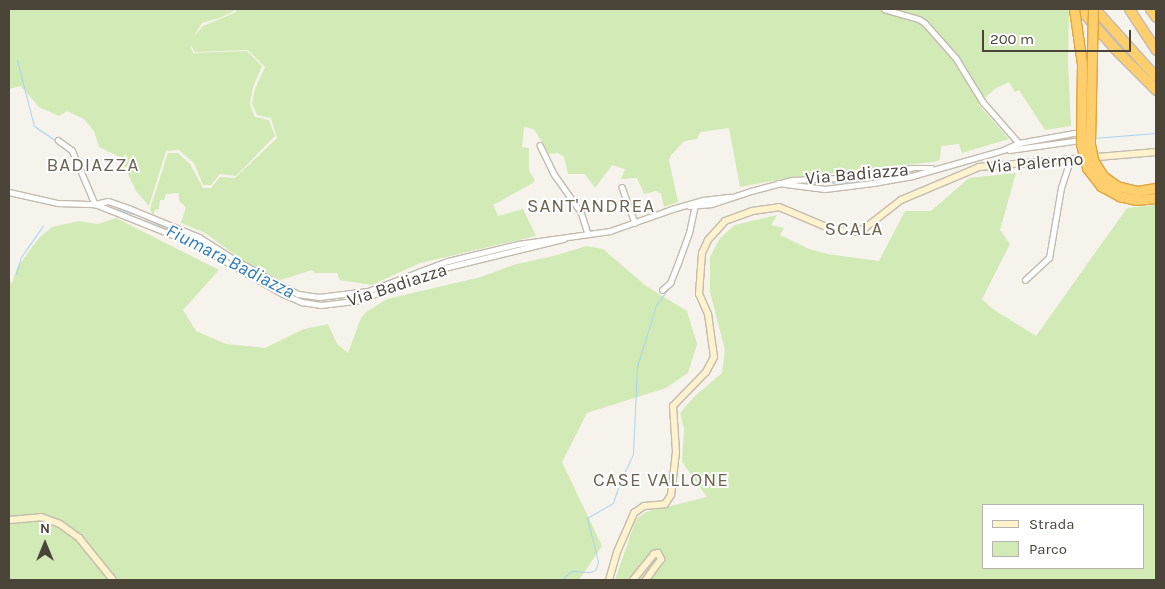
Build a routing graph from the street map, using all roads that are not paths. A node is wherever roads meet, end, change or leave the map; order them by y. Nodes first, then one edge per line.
1 (884, 9) edge
2 (1074, 9) edge
3 (1080, 9) edge
4 (1094, 9) edge
5 (1129, 9) edge
6 (1150, 9) edge
7 (1156, 17) edge
8 (1156, 50) edge
9 (1156, 77) edge
10 (1156, 90) edge
11 (1085, 138) junction
12 (58, 140) dead end
13 (1019, 143) junction
14 (540, 145) dead end
15 (1003, 150) junction
16 (1156, 152) edge
17 (984, 155) junction
18 (975, 158) junction
19 (1088, 158) junction
20 (1067, 160) junction
21 (988, 165) junction
22 (979, 167) junction
23 (936, 168) junction
24 (778, 183) junction
25 (622, 187) dead end
26 (1156, 188) edge
27 (9, 192) edge
28 (1156, 198) edge
29 (95, 204) junction
30 (695, 204) junction
31 (635, 223) junction
32 (588, 234) junction
33 (567, 238) junction
34 (1024, 280) dead end
35 (662, 290) dead end
36 (358, 293) junction
37 (360, 300) junction
38 (9, 520) edge
39 (113, 580) edge
40 (609, 580) edge
41 (633, 580) edge
42 (646, 580) edge

1 - 13 street
2 - 28 highway, bridge
3 - 10 highway
4 - 9 highway
4 - 26 highway, bridge
5 - 8 highway
6 - 7 highway
11 - 13 street, Via Badiazza
11 - 15 street, Via Badiazza
11 - 19 street
12 - 29 street
13 - 15 street, Via Badiazza
14 - 32 street
15 - 17 street, Via Badiazza
16 - 19 main road, Via Palermo
17 - 18 street, Via Badiazza
17 - 21 street
18 - 22 street
18 - 23 street, Via Badiazza
19 - 20 main road, Via Palermo
20 - 21 main road, Via Palermo
20 - 34 street
21 - 22 main road, Via Palermo
22 - 40 main road, Via Palermo
23 - 24 street, Via Badiazza
23 - 24 street, Via Badiazza
24 - 30 street, Via Badiazza
25 - 31 street
27 - 29 street, Via Badiazza
29 - 36 street, Via Badiazza
29 - 37 street, Via Badiazza
30 - 31 street, Via Badiazza
30 - 35 street
31 - 32 street, Via Badiazza
32 - 33 street, Via Badiazza
33 - 36 street, Via Badiazza
33 - 37 street, Via Badiazza
36 - 37 street
38 - 39 main road
41 - 42 main road

